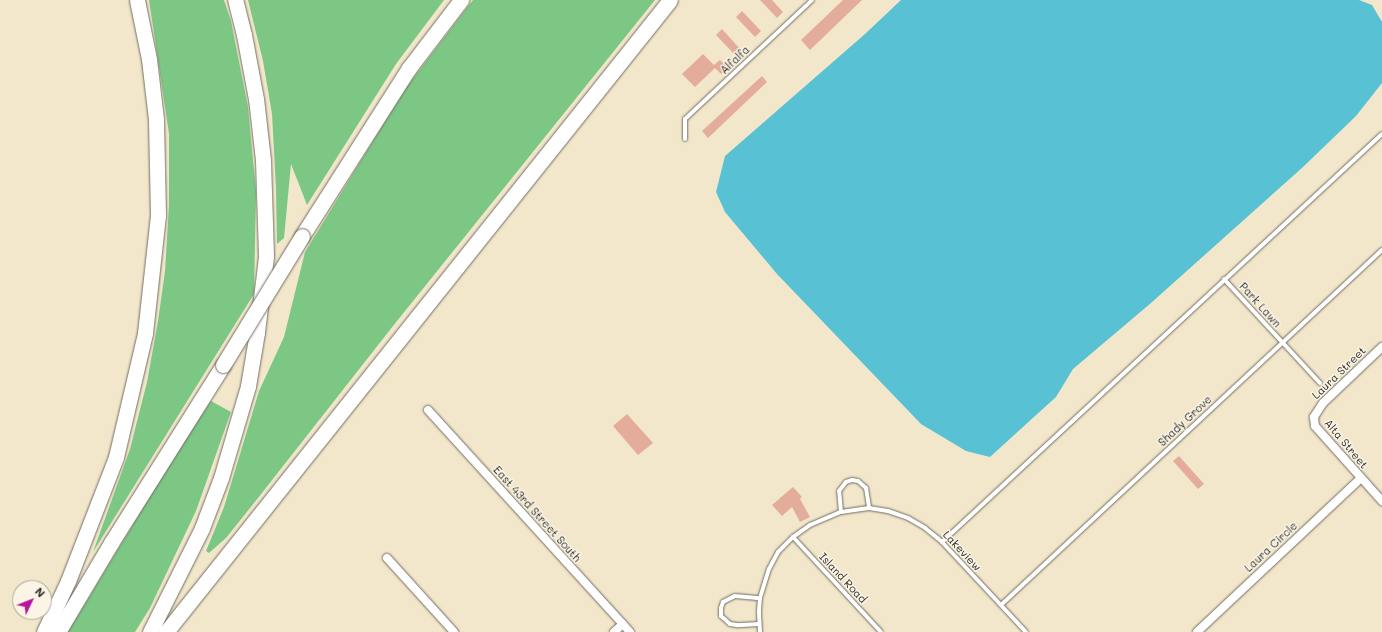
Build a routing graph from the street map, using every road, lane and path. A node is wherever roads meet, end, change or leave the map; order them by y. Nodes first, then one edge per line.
1 (137, 0) edge
2 (235, 0) edge
3 (461, 0) edge
4 (670, 0) edge
5 (812, 0) edge
6 (1382, 134) edge
7 (685, 139) dead end
8 (1382, 250) edge
9 (1224, 279) junction
10 (1283, 343) junction
11 (1382, 347) edge
12 (1320, 382) dead end
13 (428, 410) dead end
14 (1314, 417) joint
15 (1361, 478) junction
16 (1382, 500) edge
17 (869, 508) junction
18 (841, 512) junction
19 (792, 537) junction
20 (942, 542) junction
21 (387, 558) dead end
22 (760, 598) junction
23 (1000, 605) junction
24 (623, 624) junction
25 (759, 624) junction
26 (44, 632) edge
27 (58, 632) edge
28 (150, 632) edge
29 (166, 632) edge
30 (454, 632) edge
31 (614, 632) edge
32 (630, 632) edge
33 (760, 632) edge
34 (881, 632) edge
35 (1026, 632) edge
36 (1197, 632) edge

1 - 26 highway
2 - 28 highway
3 - 27 highway, bridge
4 - 29 highway
5 - 7 lane, Alfalfa
6 - 9 lane
8 - 10 lane, Shady Grove
9 - 10 lane, Park Lawn
9 - 20 lane
10 - 12 lane
10 - 23 lane, Shady Grove
11 - 14 street, Laura Street
13 - 24 street, East 43rd Street South
14 - 15 street, Alta Street
15 - 16 street, Alta Street
15 - 36 street, Laura Circle
17 - 18 lane, Lakeview
17 - 18 lane
17 - 20 lane, Lakeview
18 - 19 lane, Lakeview
19 - 22 lane, Lakeview
19 - 34 lane, Island Road
20 - 23 lane, Lakeview
21 - 30 street
22 - 25 lane, Lakeview
22 - 25 lane
23 - 35 lane, Lakeview
24 - 31 street
24 - 32 street, East 43rd Street South
25 - 33 lane, Lakeview

